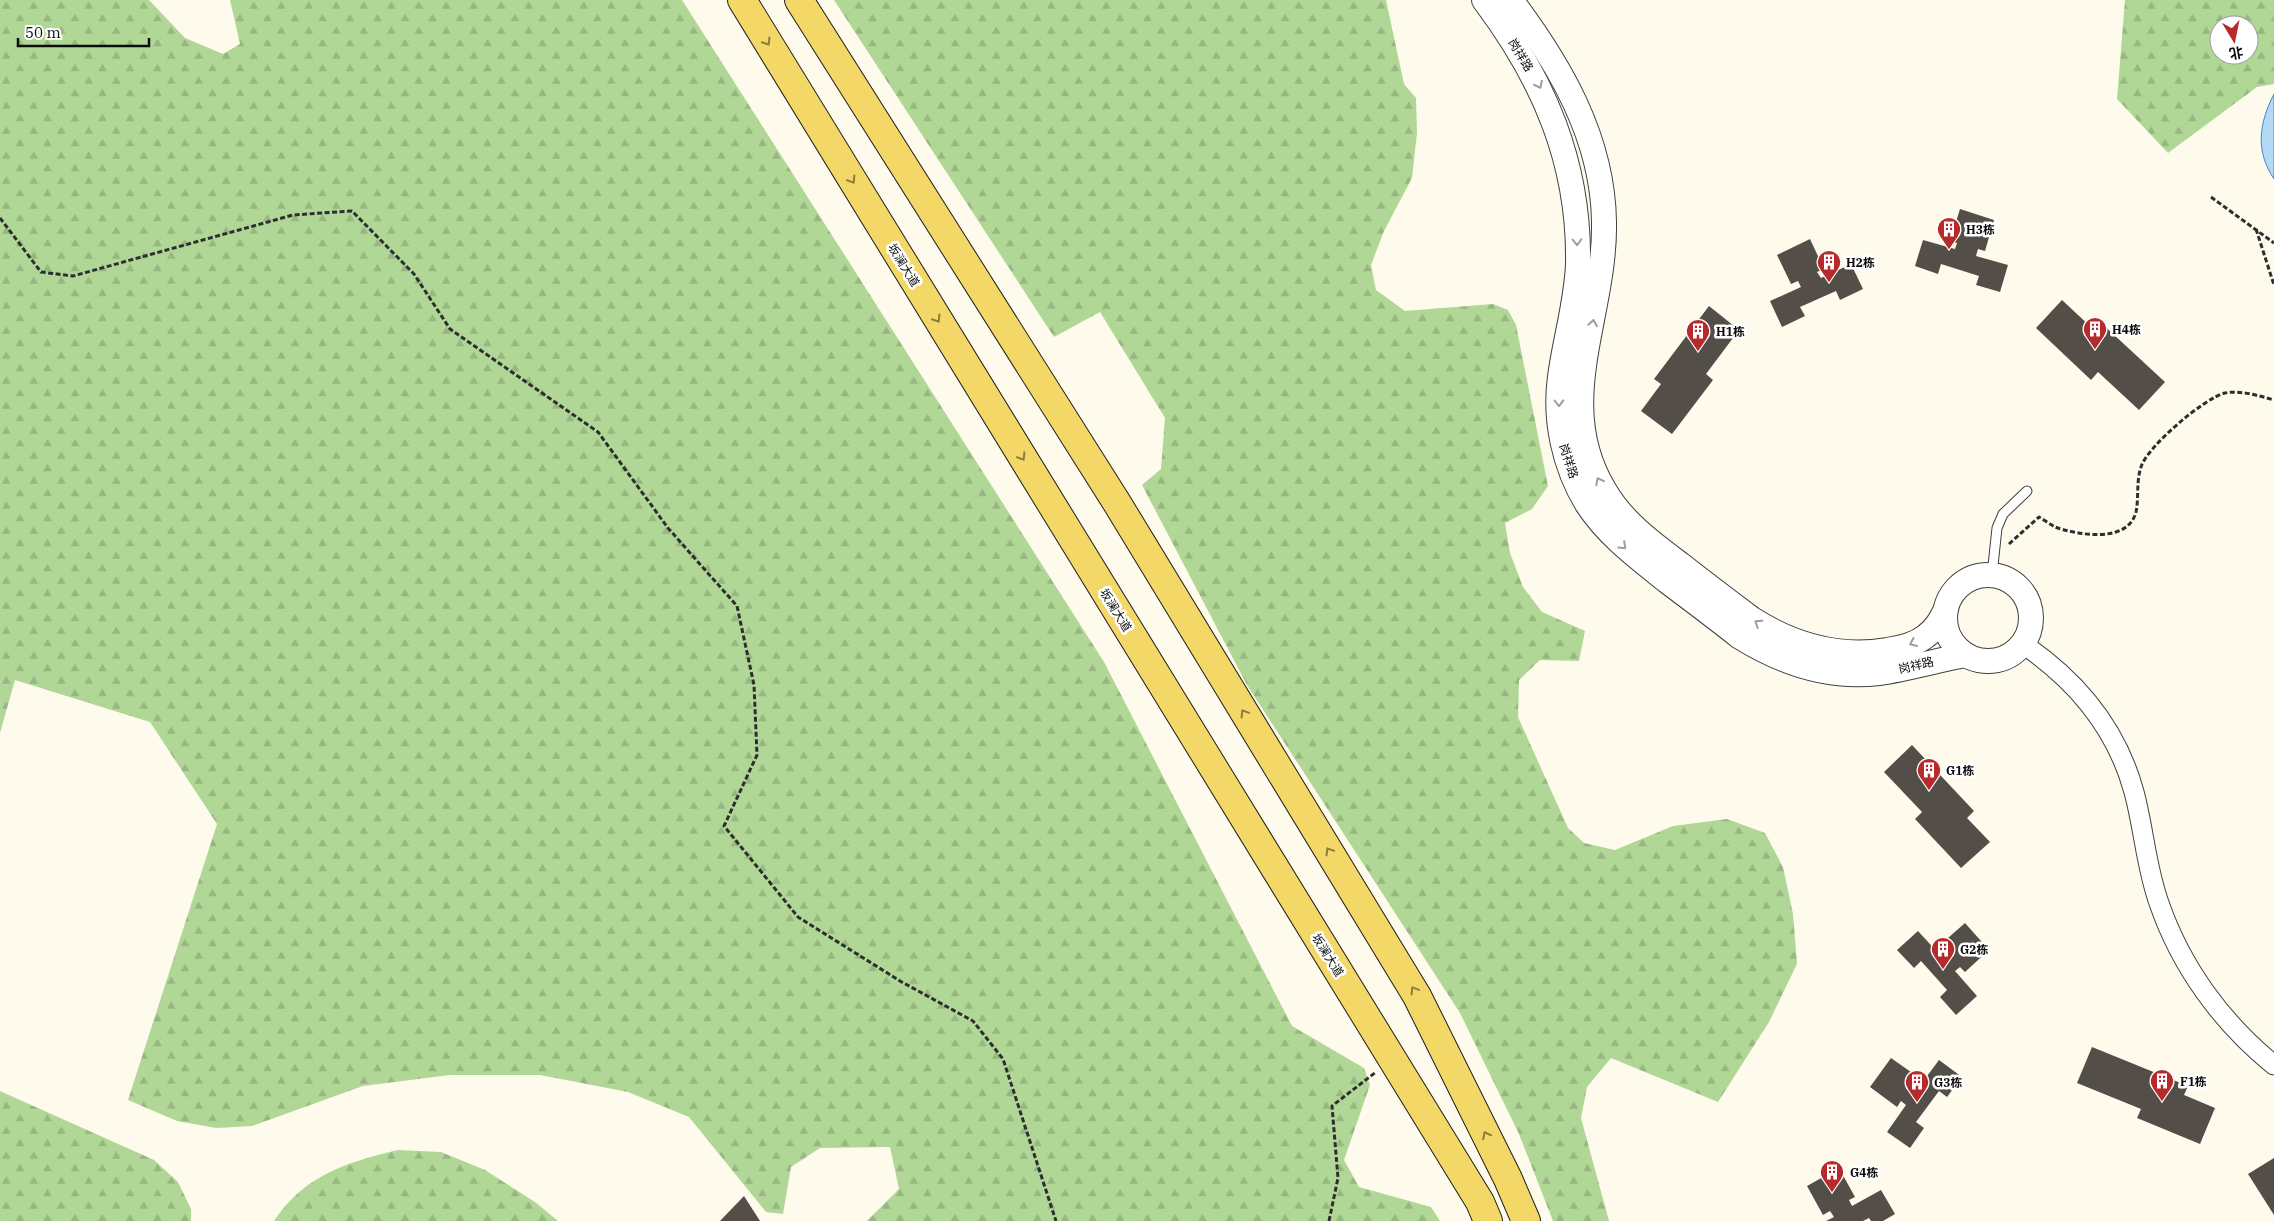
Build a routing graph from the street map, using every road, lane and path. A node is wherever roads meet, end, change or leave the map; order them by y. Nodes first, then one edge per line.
1 (742, 0) edge
2 (799, 0) edge
3 (1484, 0) edge
4 (1511, 0) edge
5 (2211, 197) dead end
6 (0, 218) edge
7 (2256, 229) junction
8 (2274, 243) edge
9 (2274, 285) edge
10 (2274, 400) edge
11 (2027, 491) dead end
12 (1992, 564) junction
13 (1946, 609) junction
14 (2022, 644) junction
15 (1966, 655) junction
16 (2274, 1065) edge
17 (1377, 1072) dead end
18 (1056, 1221) edge
19 (1329, 1221) edge
20 (1488, 1221) edge
21 (1526, 1221) edge

1 -> 20 main road, 坂澜大道
21 -> 2 main road
3 -> 15 street, 岗祥路
13 -> 4 street, 岗祥路
5 - 7 path
6 - 18 path
7 - 8 path
7 - 9 path
10 - 12 path
11 - 12 lane
12 - 13 street
12 - 14 street
13 - 15 street
14 - 15 street
14 - 16 street
17 - 19 path

